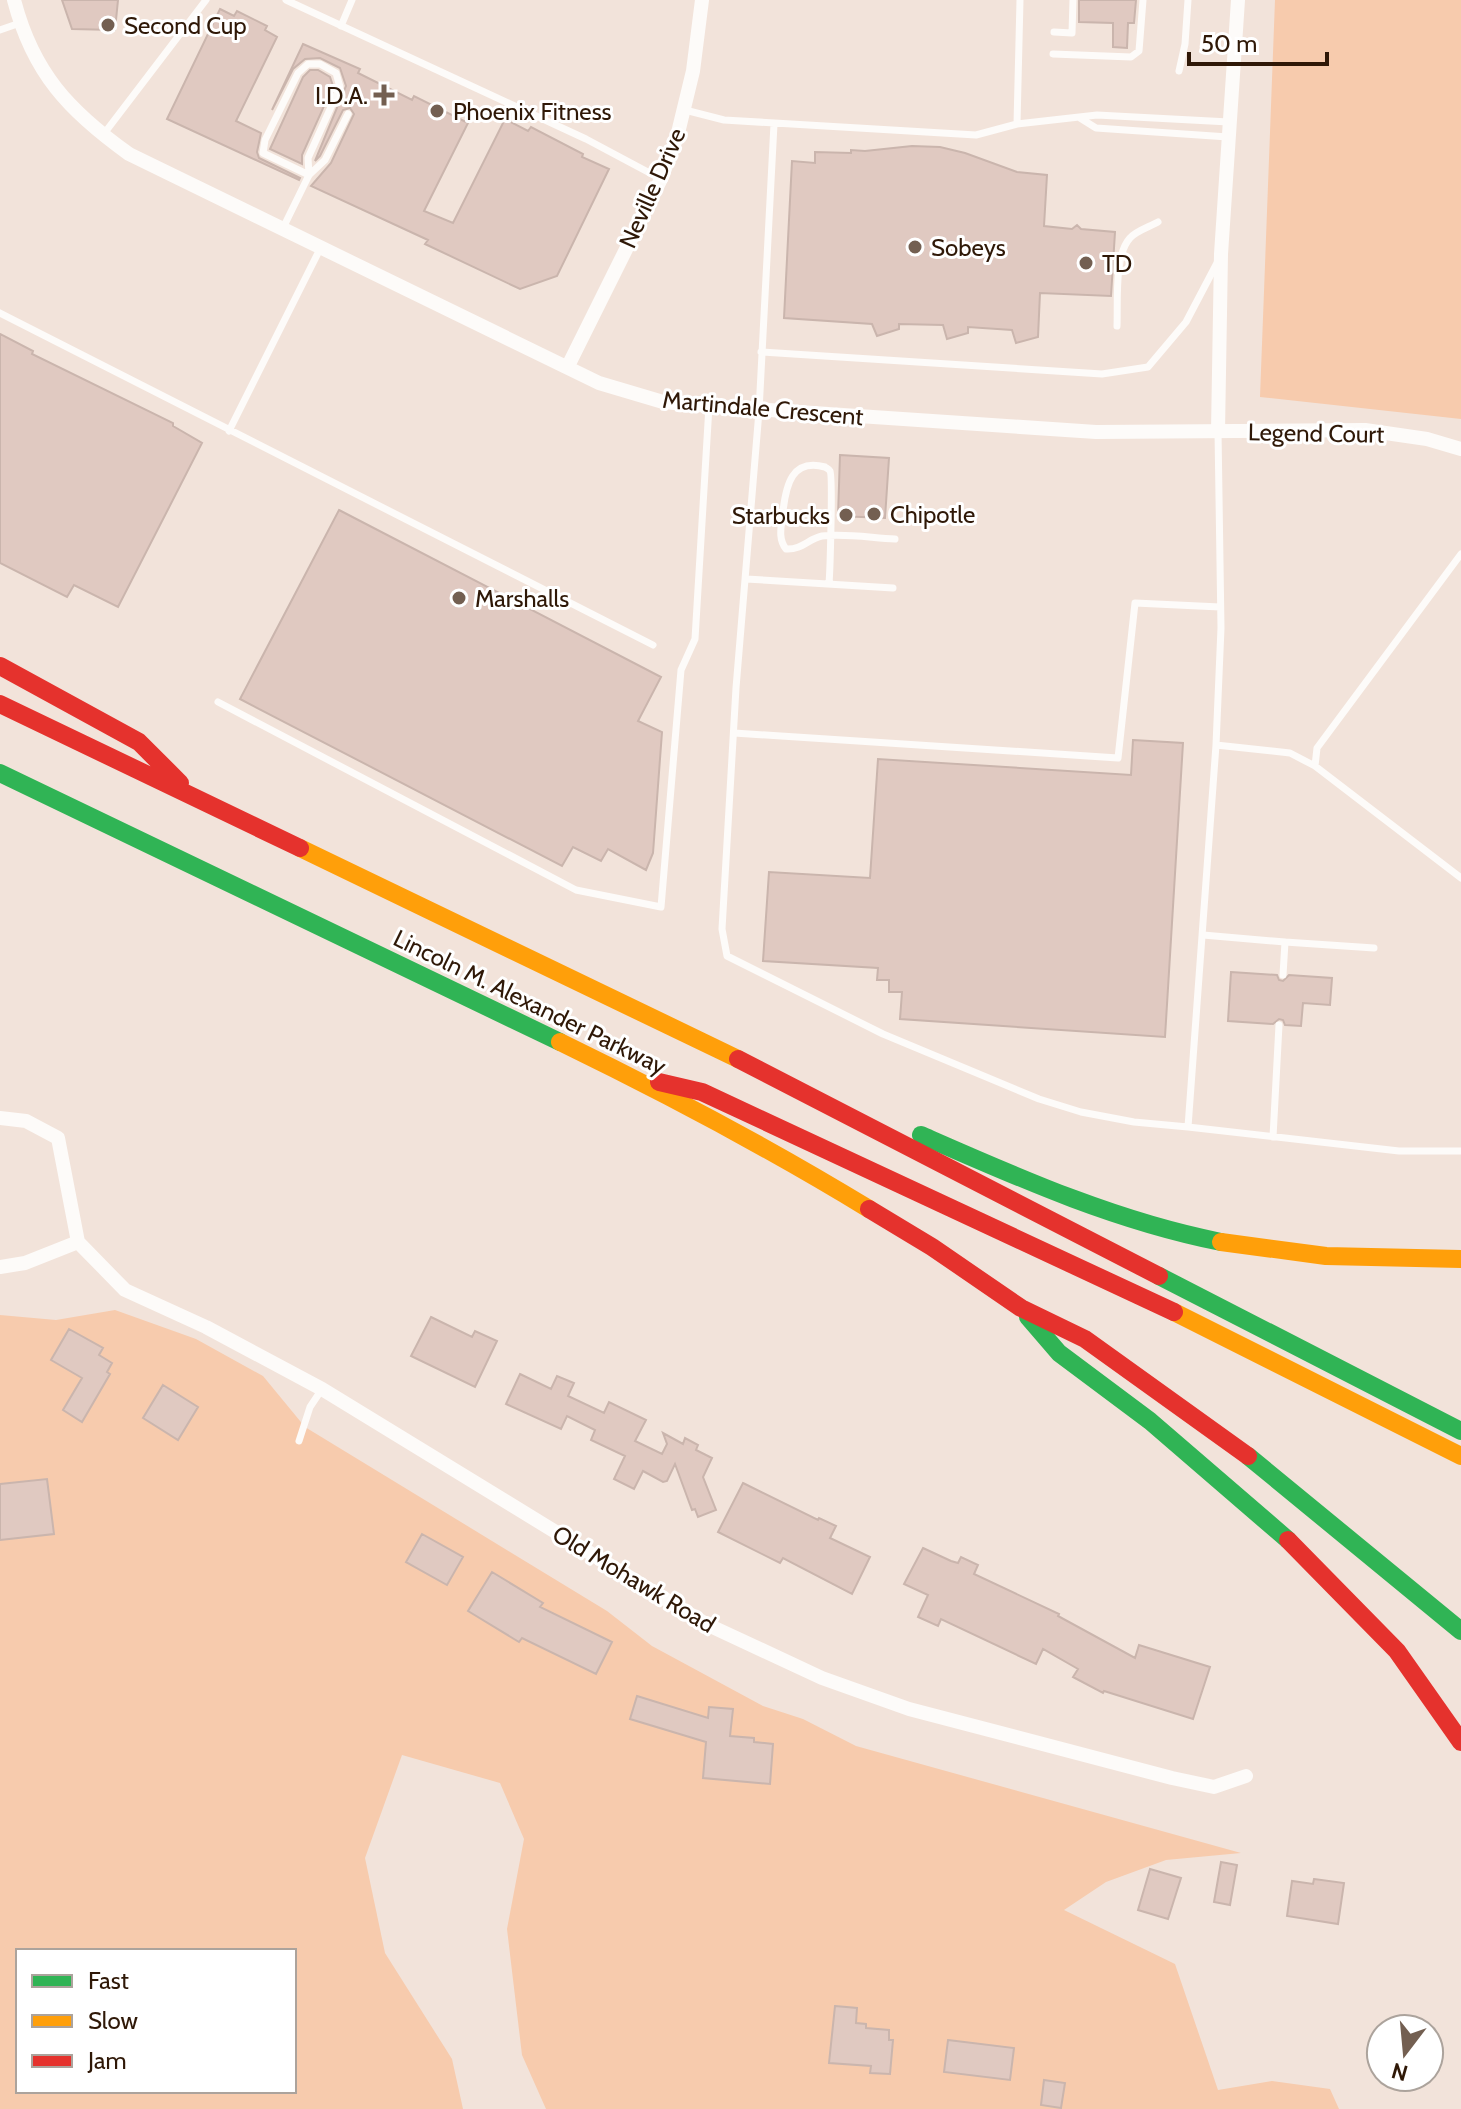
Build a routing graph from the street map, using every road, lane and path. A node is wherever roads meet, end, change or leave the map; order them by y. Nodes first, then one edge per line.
1 (14, 0) edge
2 (206, 0) edge
3 (286, 0) edge
4 (352, 0) edge
5 (702, 0) edge
6 (1020, 0) edge
7 (1073, 0) edge
8 (1143, 0) edge
9 (1188, 0) edge
10 (1238, 0) edge
11 (20, 23) junction
12 (341, 26) junction
13 (0, 30) edge
14 (1054, 32) dead end
15 (1053, 54) dead end
16 (1179, 71) dead end
17 (685, 110) junction
18 (348, 114) dead end
19 (1080, 118) junction
20 (774, 124) junction
21 (1017, 124) junction
22 (1229, 130) junction
23 (103, 135) junction
24 (309, 175) junction
25 (661, 179) junction
26 (1158, 222) dead end
27 (283, 228) junction
28 (321, 246) junction
29 (1221, 254) junction
30 (0, 313) edge
31 (1117, 326) dead end
32 (761, 352) junction
33 (568, 366) junction
34 (709, 406) junction
35 (759, 411) junction
36 (229, 431) junction
37 (1218, 431) junction
38 (1461, 449) edge
39 (832, 536) junction
40 (895, 539) dead end
41 (1461, 554) edge
42 (746, 579) junction
43 (829, 584) junction
44 (893, 588) dead end
45 (1220, 607) junction
46 (653, 645) dead end
47 (0, 666) edge
48 (218, 702) dead end
49 (0, 704) edge
50 (734, 733) junction
51 (1216, 745) junction
52 (1315, 766) junction
53 (0, 773) edge
54 (191, 794) junction
55 (1461, 878) edge
56 (1203, 935) junction
57 (1285, 942) junction
58 (1374, 948) dead end
59 (1283, 975) dead end
60 (1279, 1025) dead end
61 (677, 1028) junction
62 (628, 1075) junction
63 (0, 1118) edge
64 (1188, 1127) junction
65 (1273, 1137) junction
66 (1461, 1151) edge
67 (78, 1242) junction
68 (1461, 1259) edge
69 (0, 1267) edge
70 (1021, 1308) junction
71 (322, 1389) junction
72 (1461, 1431) edge
73 (299, 1441) dead end
74 (1461, 1456) edge
75 (1461, 1631) edge
76 (1461, 1742) edge
77 (1246, 1776) dead end

1 - 11 street, Martindale Crescent
2 - 23 lane
3 - 12 lane
4 - 12 lane
5 - 17 street, Neville Drive
6 - 21 lane
7 - 14 lane
8 - 15 lane
9 - 16 lane
10 - 22 street
11 - 13 lane
11 - 23 street, Martindale Crescent
12 - 25 lane
17 - 20 lane
17 - 25 street, Neville Drive
18 - 24 lane
19 - 21 lane
19 - 22 lane
19 - 22 lane
20 - 21 lane
20 - 32 lane
22 - 29 street
23 - 27 street, Martindale Crescent
24 - 24 lane
24 - 27 lane
25 - 33 street, Neville Drive
26 - 31 lane
27 - 28 street, Martindale Crescent
28 - 33 street, Martindale Crescent
28 - 36 lane
29 - 32 lane
29 - 37 street
30 - 36 lane
32 - 35 lane
33 - 34 street, Martindale Crescent
34 - 35 street, Martindale Crescent
34 - 48 lane
35 - 37 street, Martindale Crescent
35 - 42 lane
36 - 46 lane
37 - 38 street, Legend Court
37 - 45 lane
39 - 39 lane
39 - 40 lane
39 - 43 lane
41 - 52 lane
42 - 43 lane
42 - 50 lane
43 - 44 lane
45 - 50 lane
45 - 51 lane
47 - 54 highway
49 - 54 highway, Lincoln M. Alexander Parkway
50 - 64 lane
51 - 52 lane
51 - 56 lane
52 - 55 lane
53 - 62 highway, Lincoln M. Alexander Parkway
54 - 61 highway, Lincoln M. Alexander Parkway
56 - 57 lane
56 - 64 lane
57 - 58 lane
57 - 59 lane
60 - 65 lane
61 - 68 highway
61 - 72 highway
62 - 70 highway, Lincoln M. Alexander Parkway
62 - 74 highway
63 - 67 street
64 - 65 lane
65 - 66 lane
67 - 69 street
67 - 71 street, Old Mohawk Road
70 - 75 highway
70 - 76 highway
71 - 73 lane
71 - 77 street, Old Mohawk Road

